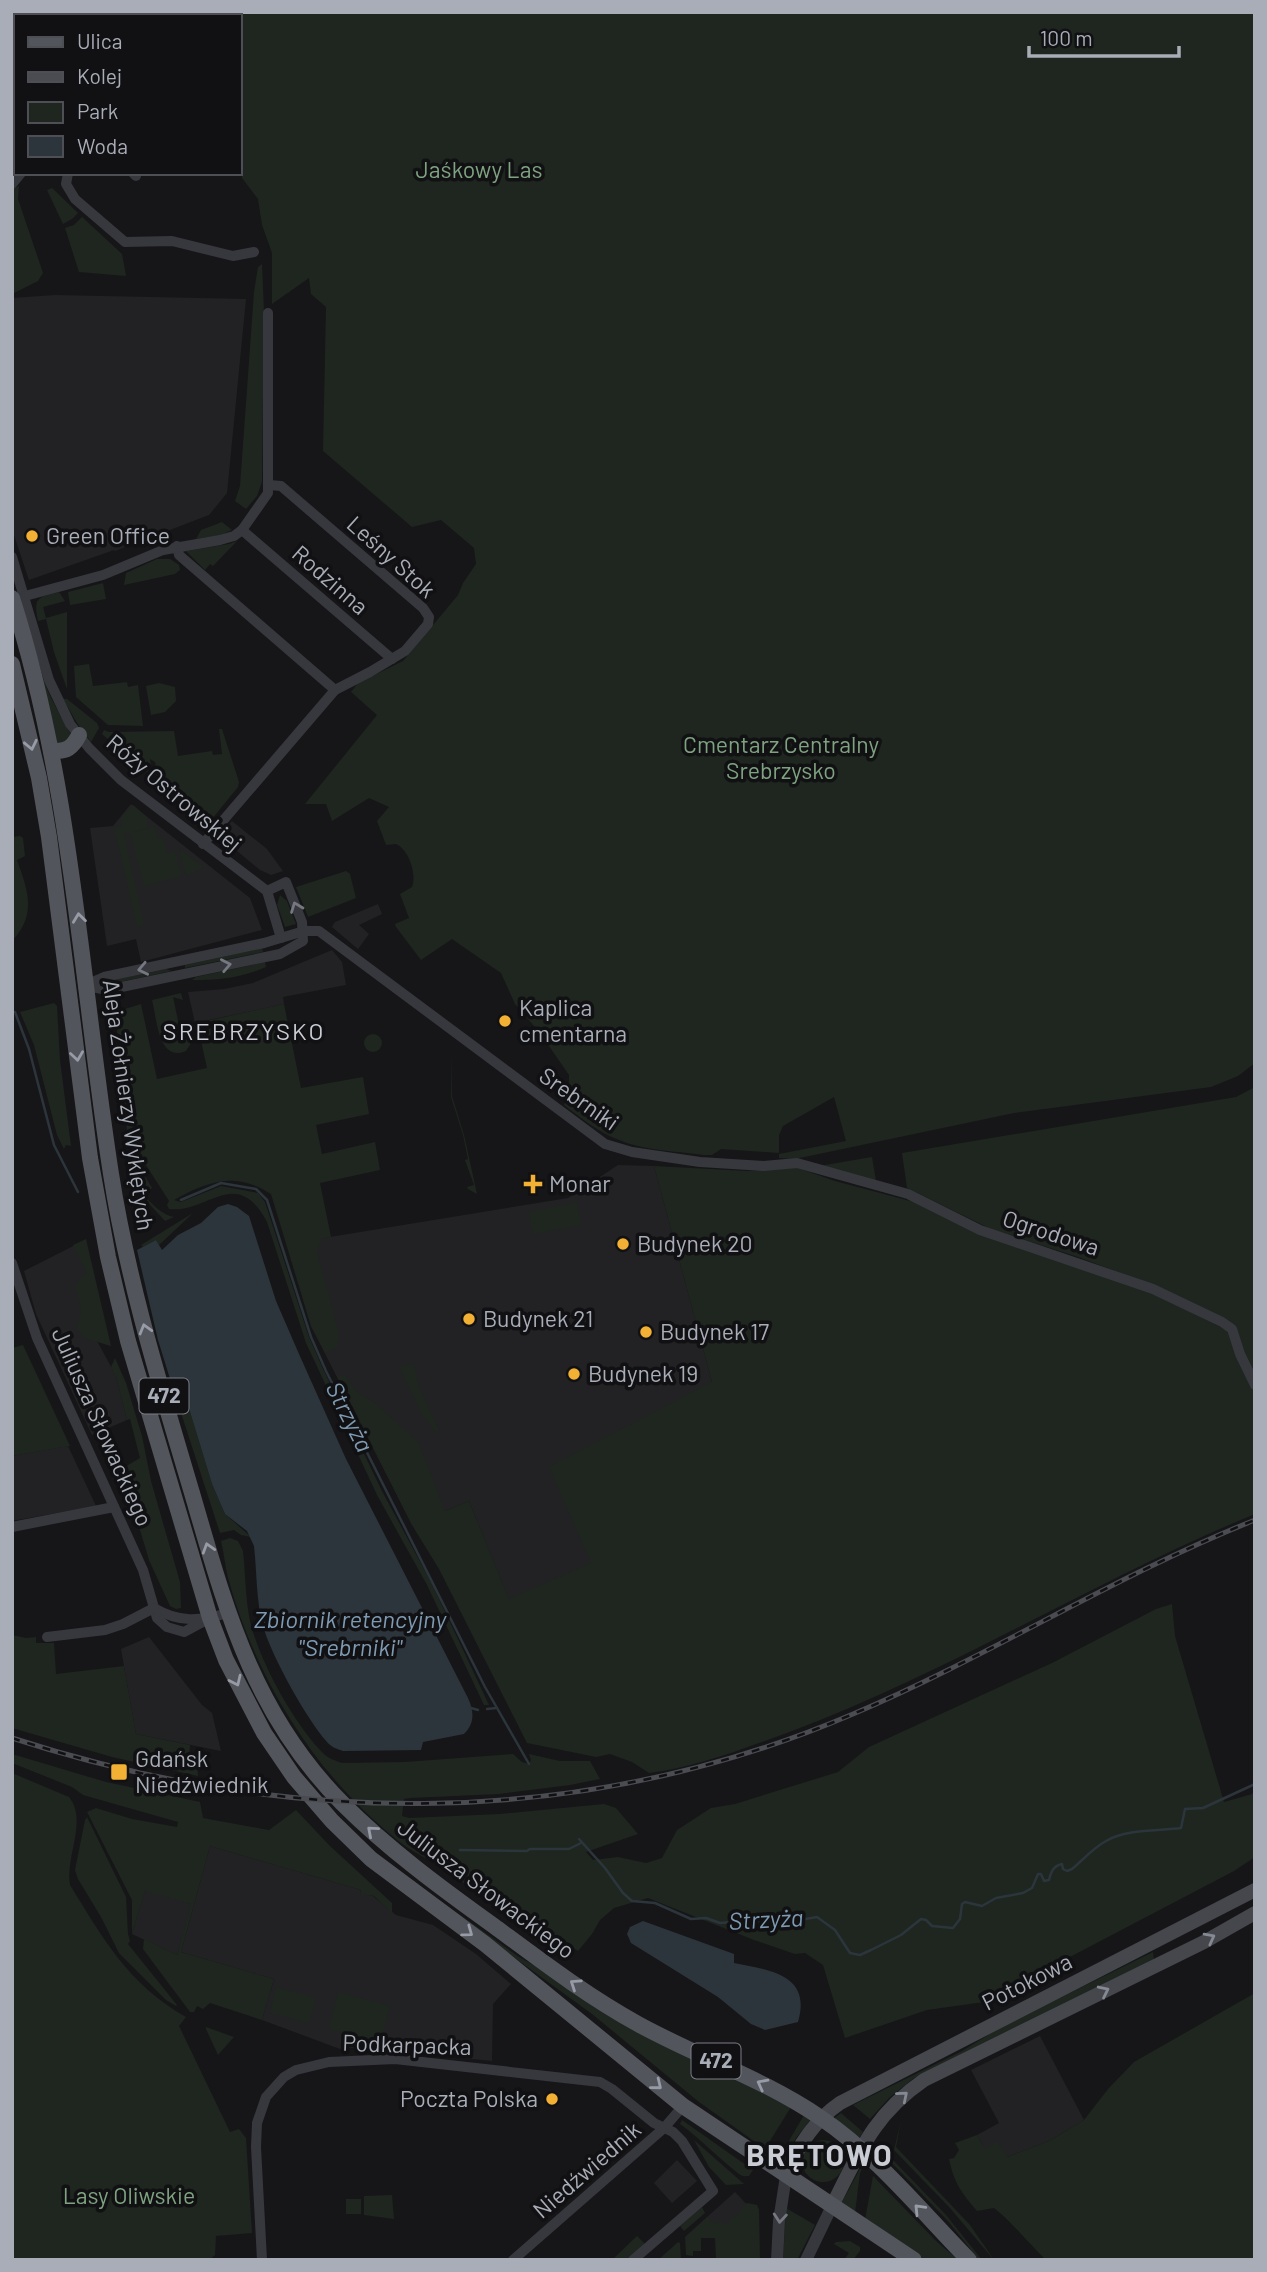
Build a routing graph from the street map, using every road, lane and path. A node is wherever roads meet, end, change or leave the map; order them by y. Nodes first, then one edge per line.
1 (68, 175) edge
2 (254, 252) dead end
3 (268, 313) dead end
4 (269, 485) junction
5 (242, 530) junction
6 (177, 546) junction
7 (12, 557) edge
8 (18, 597) edge
9 (392, 659) junction
10 (12, 664) edge
11 (335, 690) junction
12 (79, 735) junction
13 (52, 750) junction
14 (203, 844) junction
15 (267, 891) junction
16 (304, 932) junction
17 (281, 938) junction
18 (179, 961) junction
19 (182, 974) junction
20 (87, 986) junction
21 (69, 988) junction
22 (797, 1163) joint
23 (12, 1264) edge
24 (1255, 1385) edge
25 (114, 1507) junction
26 (12, 1527) edge
27 (154, 1608) junction
28 (228, 1613) junction
29 (210, 1618) junction
30 (47, 1637) dead end
31 (1255, 1890) edge
32 (1255, 1913) edge
33 (1156, 1942) junction
34 (1164, 1962) junction
35 (682, 2106) junction
36 (821, 2118) junction
37 (667, 2124) junction
38 (861, 2150) junction
39 (786, 2176) junction
40 (832, 2206) junction
41 (262, 2260) edge
42 (513, 2260) edge
43 (633, 2260) edge
44 (777, 2260) edge
45 (806, 2260) edge
46 (914, 2260) edge
47 (969, 2260) edge

1 - 2 street
3 - 4 street
4 - 5 street
4 - 9 street, Leśny Stok
5 - 6 street
5 - 9 street, Rodzinna
6 - 8 street
6 - 11 street
7 - 8 street, Róży Ostrowskiej
8 - 12 street, Róży Ostrowskiej
8 - 13 main road, Aleja Żołnierzy Wyklętych / 472
9 - 11 street, Leśny Stok
10 -> 21 main road, Aleja Żołnierzy Wyklętych / 472
11 - 14 street, Leśny Stok
12 - 13 main road
12 - 14 street, Róży Ostrowskiej
20 -> 13 main road, Aleja Żołnierzy Wyklętych / 472
14 - 15 street, Róży Ostrowskiej
16 -> 15 street
15 - 17 street
16 - 17 street
19 -> 16 street
16 - 22 street, Srebrniki
17 - 18 street
18 - 19 street
18 -> 20 street
19 - 20 street
20 - 21 street
28 -> 20 main road, Aleja Żołnierzy Wyklętych / 472
21 -> 29 main road, Aleja Żołnierzy Wyklętych / 472
22 - 24 street, Ogrodowa
23 - 25 street, Juliusza Słowackiego
25 - 26 street
25 - 27 street, Juliusza Słowackiego
27 - 29 street
27 - 30 street
28 - 29 street
36 -> 28 main road, Juliusza Słowackiego / 472
29 -> 35 main road, Juliusza Słowackiego / 472
31 - 33 main road, Potokowa
34 -> 32 main road, Potokowa
33 - 34 main road
33 - 36 main road, Potokowa
38 -> 34 main road, Potokowa
35 - 37 street, Niedźwiednik
35 - 39 main road, Juliusza Słowackiego / 472
36 - 38 main road, 472
36 - 39 main road, Potokowa
37 - 41 street, Podkarpacka
37 - 42 street, Niedźwiednik
37 - 43 street, Podkarpacka
38 - 40 main road, Potokowa
47 -> 38 main road, 472
39 - 40 main road, 472
39 -> 44 street
40 - 45 street
40 - 46 main road, 472

